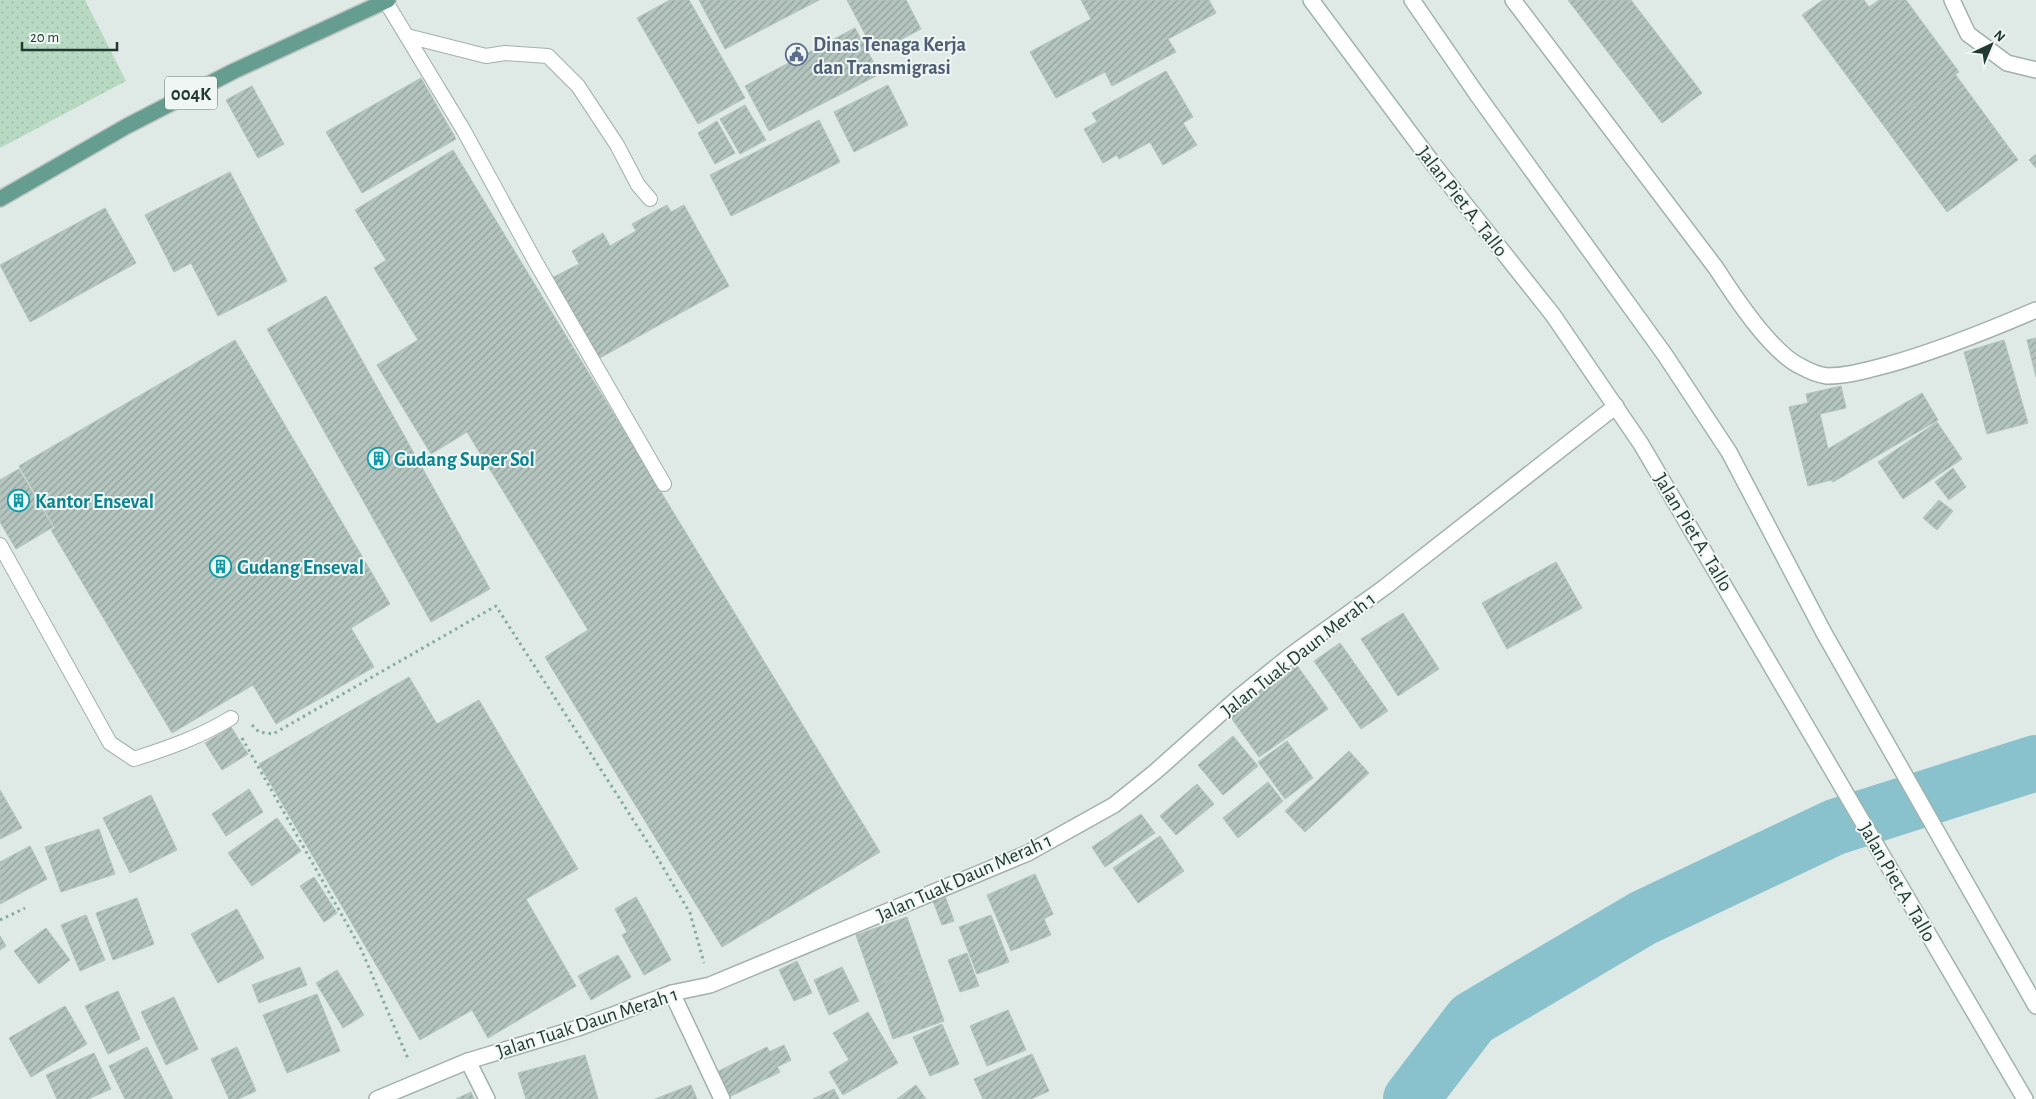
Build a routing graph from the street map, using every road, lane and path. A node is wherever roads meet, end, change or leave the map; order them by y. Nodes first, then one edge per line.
1 (1311, 0) edge
2 (1412, 0) edge
3 (1514, 0) edge
4 (1952, 0) edge
5 (387, 1) edge
6 (407, 36) junction
7 (2036, 70) edge
8 (0, 198) edge
9 (650, 199) dead end
10 (2036, 310) edge
11 (1616, 406) junction
12 (664, 484) dead end
13 (0, 545) edge
14 (230, 718) junction
15 (25, 908) dead end
16 (0, 920) edge
17 (710, 985) junction
18 (672, 994) junction
19 (2036, 1006) edge
20 (468, 1060) junction
21 (418, 1082) junction
22 (377, 1099) edge
23 (487, 1099) edge
24 (722, 1099) edge
25 (2025, 1099) edge

1 - 11 main road, Jalan Piet A. Tallo
2 - 19 main road
3 - 10 main road
4 - 7 main road
5 - 6 lane
5 - 8 main road, 004K
6 - 9 lane
6 - 12 lane
11 - 17 main road, Jalan Tuak Daun Merah 1
11 - 25 main road, Jalan Piet A. Tallo
13 - 14 lane
14 - 17 path
14 - 21 path
15 - 16 path
17 - 18 main road, Jalan Tuak Daun Merah 1
18 - 20 main road, Jalan Tuak Daun Merah 1
18 - 24 main road
20 - 21 main road, Jalan Tuak Daun Merah 1
20 - 23 main road
21 - 22 main road, Jalan Tuak Daun Merah 1

